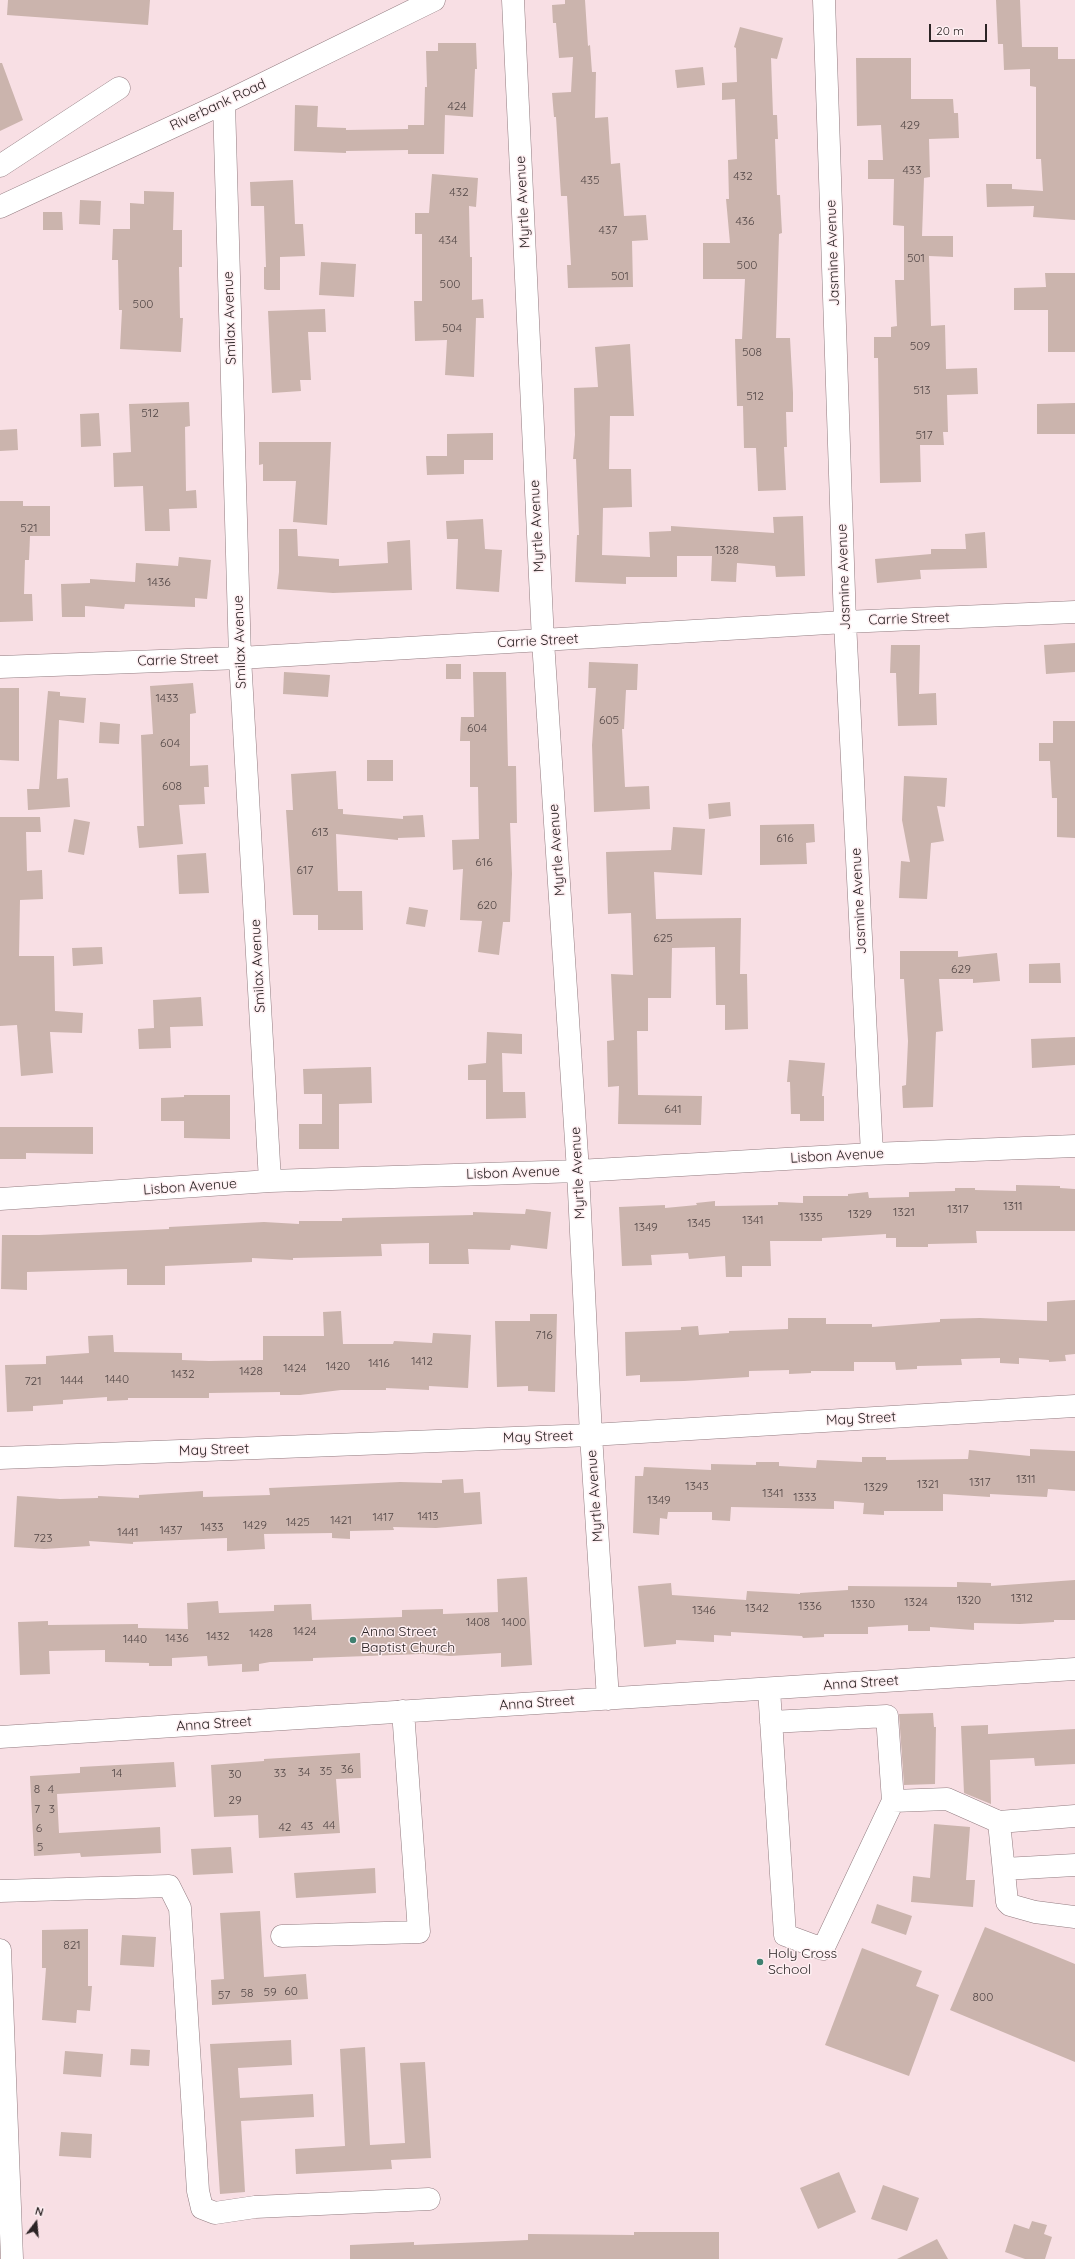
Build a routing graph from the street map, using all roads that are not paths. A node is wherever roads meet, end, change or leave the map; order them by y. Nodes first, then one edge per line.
1 (434, 0) edge
2 (513, 0) edge
3 (824, 0) edge
4 (118, 88) dead end
5 (224, 103) junction
6 (0, 166) edge
7 (0, 207) edge
8 (1075, 612) edge
9 (845, 622) junction
10 (543, 641) junction
11 (240, 658) junction
12 (0, 667) edge
13 (1075, 1146) edge
14 (872, 1154) junction
15 (578, 1171) junction
16 (270, 1181) junction
17 (0, 1199) edge
18 (1075, 1406) edge
19 (591, 1435) junction
20 (0, 1458) edge
21 (1075, 1669) edge
22 (828, 1685) junction
23 (769, 1689) junction
24 (608, 1699) junction
25 (403, 1712) junction
26 (831, 1718) junction
27 (771, 1722) junction
28 (0, 1737) edge
29 (894, 1801) junction
30 (1075, 1816) edge
31 (999, 1822) junction
32 (1075, 1866) edge
33 (1004, 1869) junction
34 (0, 1891) edge
35 (1075, 1917) edge
36 (282, 1936) dead end
37 (0, 1950) edge
38 (429, 2198) dead end
39 (12, 2259) edge

1 - 5 street, Riverbank Road
2 - 10 street, Myrtle Avenue
3 - 9 street, Jasmine Avenue
4 - 6 street
5 - 7 street, Riverbank Road
5 - 11 street, Smilax Avenue
8 - 9 street, Carrie Street
9 - 10 street, Carrie Street
9 - 14 street, Jasmine Avenue
10 - 11 street, Carrie Street
10 - 15 street, Myrtle Avenue
11 - 12 street, Carrie Street
11 - 16 street, Smilax Avenue
13 - 14 street, Lisbon Avenue
14 - 15 street, Lisbon Avenue
15 - 16 street, Lisbon Avenue
15 - 19 street, Myrtle Avenue
16 - 17 street, Lisbon Avenue
18 - 19 street, May Street
19 - 20 street, May Street
19 - 24 street, Myrtle Avenue
21 - 22 street, Anna Street
22 - 23 street, Anna Street
22 - 26 street
23 - 24 street, Anna Street
23 - 27 street
24 - 25 street, Anna Street
25 - 28 street, Anna Street
25 - 36 street
26 - 27 street
26 - 29 street
27 - 29 street
29 - 31 street
30 - 31 street
31 - 33 street
32 - 33 street
33 - 35 street
34 - 38 street
37 - 39 street

